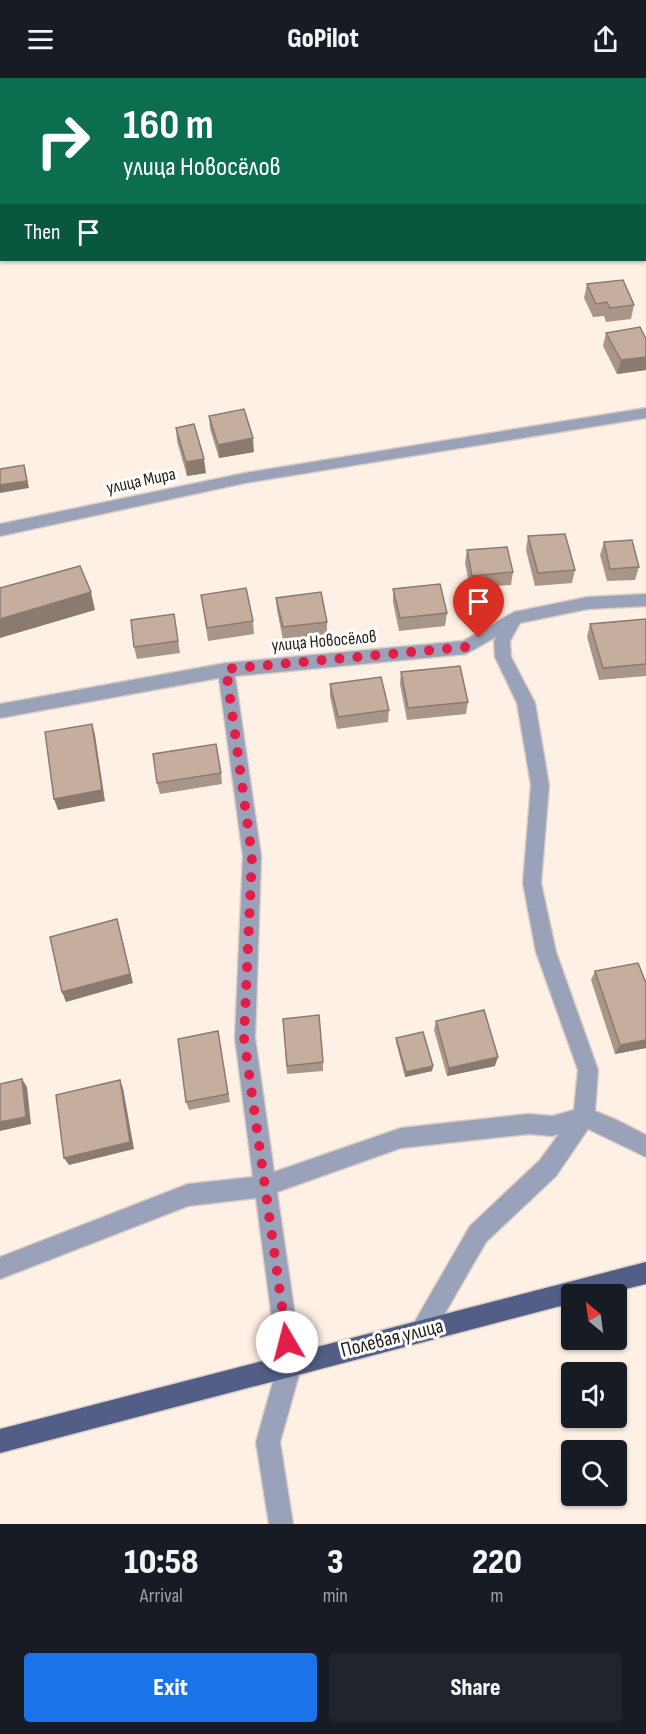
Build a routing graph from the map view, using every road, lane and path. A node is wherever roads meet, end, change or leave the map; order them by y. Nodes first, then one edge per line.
1 (646, 413) edge
2 (0, 530) edge
3 (646, 600) edge
4 (514, 618) junction
5 (466, 647) junction
6 (502, 657) junction
7 (226, 669) junction
8 (0, 711) edge
9 (584, 1117) junction
10 (646, 1147) edge
11 (265, 1186) junction
12 (0, 1268) edge
13 (646, 1273) edge
14 (422, 1330) junction
15 (290, 1364) junction
16 (0, 1441) edge
17 (281, 1524) edge

1 - 2 street, улица Мира
3 - 4 street, улица Новосёлов
4 - 5 street, улица Новосёлов
4 - 6 street
5 - 6 street
5 - 7 street, улица Новосёлов
6 - 9 street
7 - 8 street, улица Новосёлов
7 - 11 street
9 - 10 street
9 - 11 street
9 - 14 street
11 - 12 street
11 - 15 street
13 - 14 main road, Полевая улица
14 - 15 main road, Полевая улица
15 - 16 main road, Полевая улица
15 - 17 street

